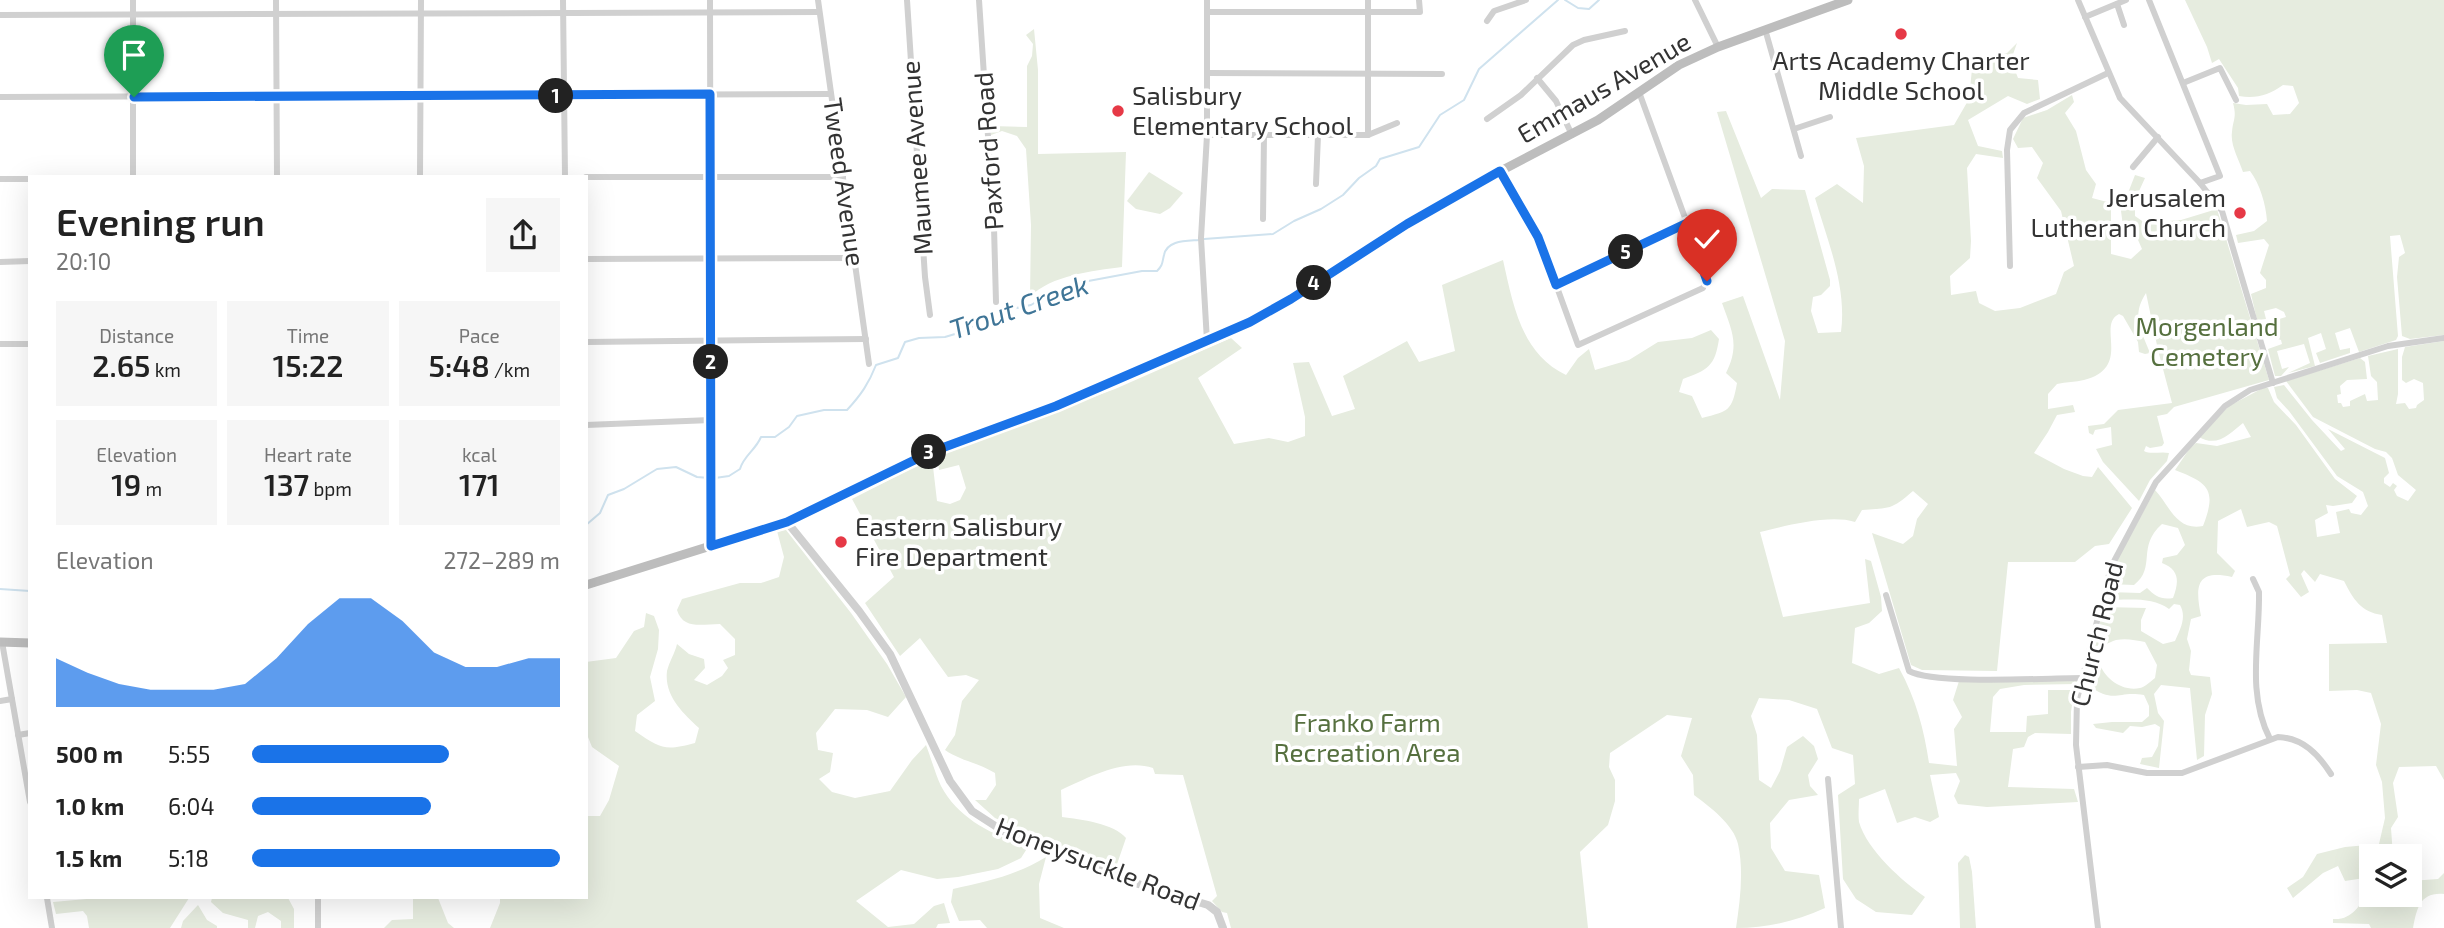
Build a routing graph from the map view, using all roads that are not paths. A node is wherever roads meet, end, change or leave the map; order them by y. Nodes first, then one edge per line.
1 (133, 0) edge
2 (276, 0) edge
3 (421, 0) edge
4 (563, 0) edge
5 (710, 0) edge
6 (818, 0) edge
7 (907, 0) edge
8 (979, 0) edge
9 (1207, 0) edge
10 (1368, 0) edge
11 (1419, 0) edge
12 (1526, 0) edge
13 (1695, 0) edge
14 (1847, 0) edge
15 (2078, 0) edge
16 (2126, 0) edge
17 (2149, 0) edge
18 (2117, 4) junction
19 (710, 12) junction
20 (819, 12) junction
21 (1207, 12) junction
22 (1368, 12) junction
23 (421, 13) junction
24 (134, 14) junction
25 (276, 14) junction
26 (564, 14) junction
27 (0, 15) edge
28 (2085, 17) junction
29 (1487, 21) dead end
30 (2124, 25) dead end
31 (1765, 29) junction
32 (1625, 31) dead end
33 (1718, 47) junction
34 (1207, 73) junction
35 (2108, 73) junction
36 (1368, 74) junction
37 (1442, 74) dead end
38 (1537, 78) junction
39 (2183, 83) junction
40 (1639, 92) junction
41 (710, 94) junction
42 (831, 94) junction
43 (421, 95) junction
44 (277, 96) junction
45 (565, 96) junction
46 (0, 97) edge
47 (134, 97) junction
48 (2236, 100) dead end
49 (1830, 117) dead end
50 (1488, 118) dead end
51 (1397, 123) dead end
52 (1794, 129) junction
53 (1207, 135) junction
54 (1264, 135) junction
55 (1318, 135) junction
56 (1368, 135) junction
57 (1572, 135) junction
58 (2158, 137) junction
59 (1801, 156) dead end
60 (2133, 167) dead end
61 (1500, 171) junction
62 (133, 175) edge
63 (277, 175) edge
64 (420, 175) edge
65 (565, 175) edge
66 (588, 177) edge
67 (710, 177) junction
68 (843, 177) junction
69 (0, 179) edge
70 (28, 179) edge
71 (2200, 183) junction
72 (1316, 184) dead end
73 (1263, 219) dead end
74 (1687, 223) junction
75 (710, 258) junction
76 (854, 258) junction
77 (588, 259) edge
78 (28, 261) edge
79 (0, 262) edge
80 (2010, 266) dead end
81 (1556, 285) junction
82 (996, 302) dead end
83 (930, 315) dead end
84 (2444, 338) edge
85 (866, 339) junction
86 (710, 340) junction
87 (1207, 341) junction
88 (588, 342) edge
89 (0, 344) edge
90 (28, 344) edge
91 (869, 364) dead end
92 (2273, 383) junction
93 (712, 420) junction
94 (588, 425) edge
95 (787, 522) junction
96 (711, 546) junction
97 (2253, 579) dead end
98 (588, 584) edge
99 (1886, 595) dead end
100 (1, 642) edge
101 (28, 643) edge
102 (2082, 678) junction
103 (12, 699) junction
104 (0, 701) edge
105 (28, 733) edge
106 (18, 735) junction
107 (2270, 739) junction
108 (2078, 767) junction
109 (2331, 774) dead end
110 (1828, 779) dead end
111 (28, 791) edge
112 (47, 899) edge
113 (318, 899) edge
114 (52, 928) edge
115 (318, 928) edge
116 (1223, 928) edge
117 (1841, 928) edge
118 (2098, 928) edge

1 - 24 street
2 - 25 street
3 - 23 street
4 - 26 street
5 - 19 street
6 - 20 street, Tweed Avenue
7 - 83 street, Maumee Avenue
8 - 82 street, Paxford Road
9 - 21 street
10 - 22 street
11 - 22 street
12 - 29 street
13 - 33 street
14 - 31 main road, Emmaus Avenue
15 - 28 street
16 - 18 street
17 - 39 street
18 - 28 street
18 - 30 street
19 - 20 street
19 - 26 street
19 - 41 street
20 - 42 street, Tweed Avenue
21 - 22 street
21 - 34 street
22 - 36 street
23 - 25 street
23 - 26 street
23 - 43 street
24 - 25 street
24 - 27 street
24 - 47 street
25 - 44 street
26 - 45 street
28 - 35 street
31 - 33 main road, Emmaus Avenue
31 - 52 street
32 - 38 street
33 - 40 main road, Emmaus Avenue
34 - 36 street
34 - 53 street
35 - 58 street
35 - 80 street
36 - 37 street
36 - 56 street
38 - 50 street
38 - 57 street
39 - 48 street
39 - 71 street
40 - 57 main road, Emmaus Avenue
40 - 74 street
41 - 42 street
41 - 45 street
41 - 67 street
42 - 68 street, Tweed Avenue
43 - 44 street
43 - 45 street
43 - 64 street
44 - 47 street
44 - 63 street
45 - 65 street
46 - 47 street
47 - 62 street
49 - 52 street
51 - 56 street
52 - 59 street
53 - 54 street
53 - 87 street
54 - 55 street
54 - 73 street
55 - 56 street
55 - 72 street
57 - 61 main road, Emmaus Avenue
58 - 60 street
58 - 71 street
61 - 81 street
61 - 87 main road, Emmaus Avenue
66 - 67 street
67 - 68 street
67 - 75 street
68 - 76 street, Tweed Avenue
69 - 70 street
71 - 92 street
74 - 81 street
74 - 81 street
75 - 76 street
75 - 77 street
75 - 86 street
76 - 85 street, Tweed Avenue
78 - 79 street
84 - 92 street, Church Road
85 - 86 street
85 - 91 street, Tweed Avenue
86 - 88 street
86 - 93 street
87 - 95 main road, Emmaus Avenue
89 - 90 street
92 - 102 street, Church Road
93 - 94 street
93 - 96 street
95 - 96 main road, Emmaus Avenue
95 - 116 street, Honeysuckle Road
96 - 98 main road, Emmaus Avenue
97 - 107 street
99 - 102 street
100 - 101 main road
100 - 103 street
102 - 108 street, Church Road
103 - 104 street
103 - 106 street
105 - 106 street
106 - 111 street
107 - 108 street
107 - 109 street
108 - 118 street, Church Road
110 - 117 street
112 - 114 street
113 - 115 street

